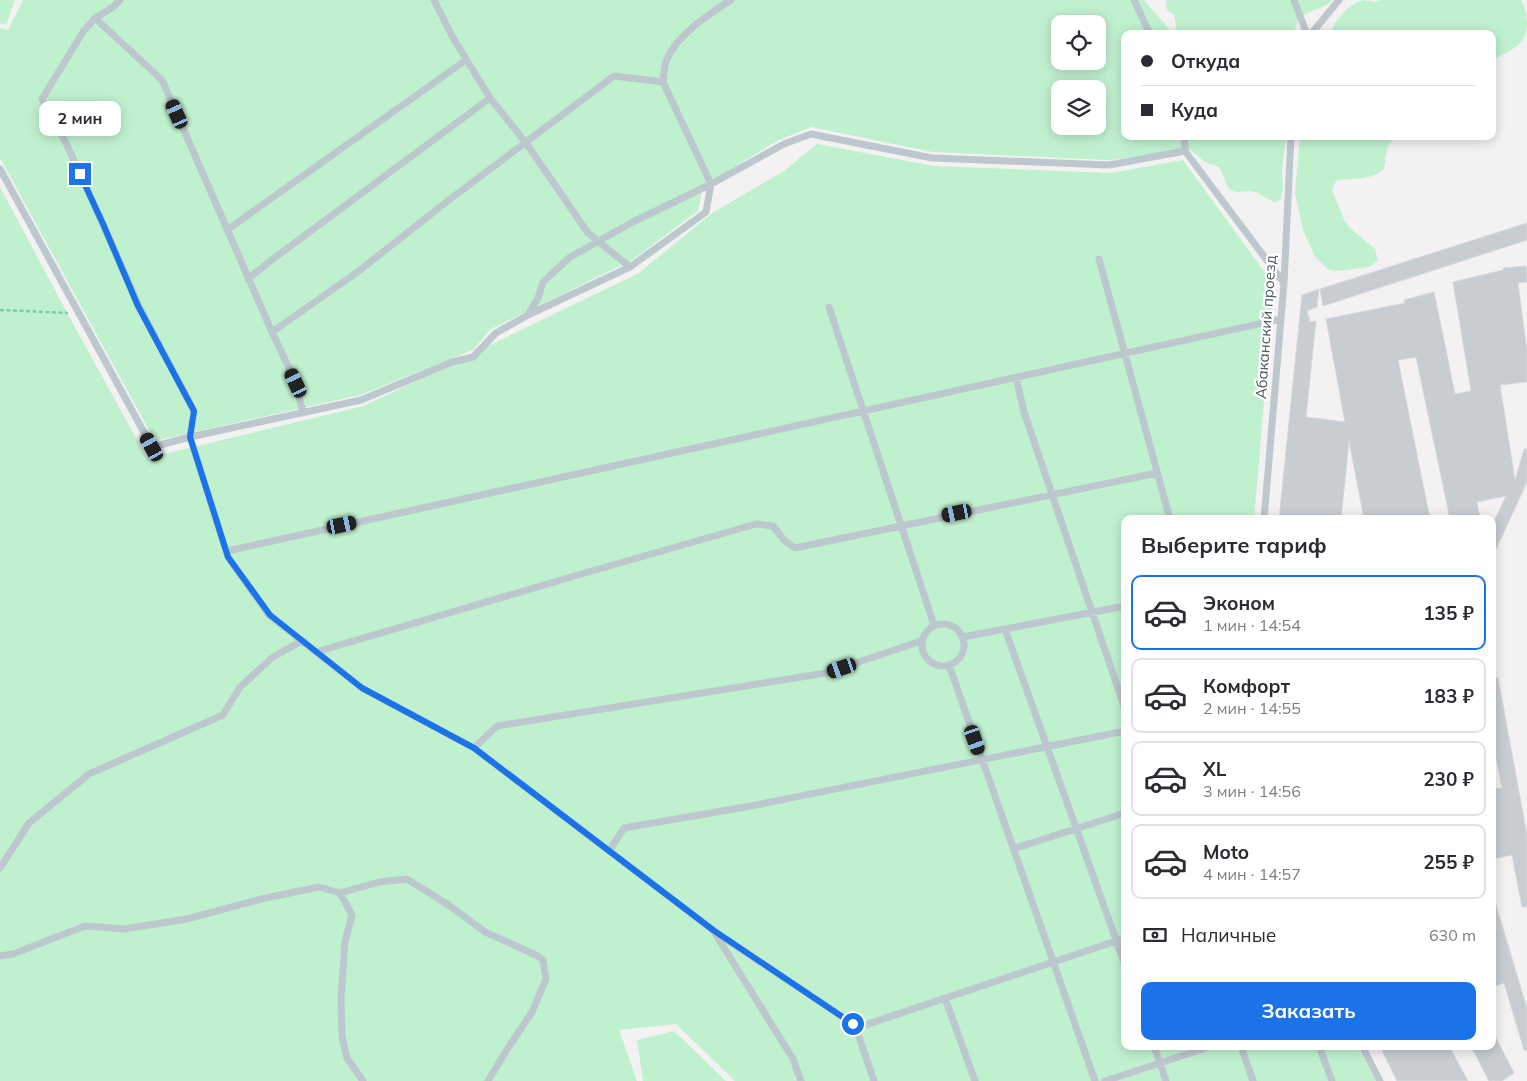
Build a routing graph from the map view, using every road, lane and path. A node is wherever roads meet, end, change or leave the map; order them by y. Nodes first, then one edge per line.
1 (120, 0) edge
2 (434, 0) edge
3 (730, 0) edge
4 (1134, 0) edge
5 (1294, 0) edge
6 (1339, 0) edge
7 (95, 18) junction
8 (1148, 30) edge
9 (1305, 30) edge
10 (1315, 30) edge
11 (466, 60) junction
12 (663, 82) junction
13 (490, 98) junction
14 (1184, 140) edge
15 (1292, 140) edge
16 (526, 142) junction
17 (1185, 151) junction
18 (0, 169) edge
19 (711, 184) junction
20 (227, 230) junction
21 (598, 241) junction
22 (1099, 259) dead end
23 (630, 267) junction
24 (248, 279) junction
25 (1284, 283) junction
26 (829, 307) dead end
27 (0, 310) edge
28 (79, 314) junction
29 (528, 315) junction
30 (1281, 319) junction
31 (272, 332) junction
32 (1125, 353) junction
33 (1016, 377) junction
34 (863, 411) junction
35 (303, 413) junction
36 (190, 437) junction
37 (1157, 472) junction
38 (1052, 494) junction
39 (1169, 515) edge
40 (1264, 515) edge
41 (901, 525) junction
42 (227, 551) junction
43 (1121, 607) edge
44 (1092, 612) junction
45 (934, 625) junction
46 (1005, 629) junction
47 (963, 638) junction
48 (302, 640) junction
49 (921, 641) junction
50 (316, 652) junction
51 (949, 665) junction
52 (1121, 697) edge
53 (1121, 732) edge
54 (1047, 746) junction
55 (474, 748) junction
56 (982, 759) junction
57 (1121, 814) edge
58 (1076, 828) junction
59 (1013, 849) junction
60 (609, 851) junction
61 (0, 868) edge
62 (340, 894) junction
63 (713, 930) junction
64 (1121, 939) edge
65 (1116, 941) junction
66 (1121, 954) edge
67 (0, 956) edge
68 (1053, 962) junction
69 (945, 998) junction
70 (856, 1028) junction
71 (1155, 1050) edge
72 (1200, 1050) edge
73 (1242, 1050) edge
74 (1321, 1050) edge
75 (1364, 1050) edge
76 (1160, 1063) junction
77 (363, 1081) edge
78 (488, 1081) edge
79 (801, 1081) edge
80 (874, 1081) edge
81 (974, 1081) edge
82 (1095, 1081) edge
83 (1105, 1081) edge
84 (1166, 1081) edge
85 (1253, 1081) edge
86 (1332, 1081) edge
87 (1380, 1081) edge

1 - 7 lane
2 - 11 lane
3 - 12 lane
4 - 8 lane
5 - 9 lane
6 - 10 lane
7 - 20 lane
7 - 36 lane
11 - 13 lane
11 - 20 lane
12 - 16 lane
12 - 19 lane
13 - 16 lane
13 - 24 lane
14 - 17 lane
15 - 25 lane, Абаканский проезд
16 - 21 lane
16 - 31 lane
17 - 19 lane
17 - 25 lane
18 - 28 lane
19 - 21 lane
19 - 23 lane
20 - 24 lane
21 - 23 lane
21 - 29 lane
22 - 32 lane
23 - 29 lane
24 - 31 lane
25 - 30 lane, Абаканский проезд
26 - 34 lane
27 - 28 path
28 - 36 lane
29 - 35 lane
30 - 32 lane
30 - 40 lane, Абаканский проезд
31 - 35 lane
32 - 33 lane
32 - 37 lane
33 - 34 lane
33 - 38 lane
34 - 41 lane
34 - 42 lane
35 - 36 lane
36 - 42 lane
37 - 38 lane
37 - 39 lane
38 - 41 lane
38 - 44 lane
41 - 45 lane
41 - 50 lane
42 - 48 lane
43 - 44 lane
44 - 46 lane
44 - 52 lane
45 - 47 lane
45 - 49 lane
46 - 47 lane
46 - 54 lane
47 - 51 lane
48 - 50 lane
48 - 61 lane
49 - 51 lane
49 - 55 lane
50 - 55 lane
51 - 56 lane
53 - 54 lane
54 - 56 lane
54 - 58 lane
55 - 60 lane
56 - 59 lane
56 - 60 lane
57 - 58 lane
58 - 59 lane
58 - 65 lane
59 - 68 lane
60 - 63 lane
62 - 67 lane
62 - 77 lane
62 - 78 lane
63 - 70 lane
63 - 79 lane
64 - 65 lane
65 - 66 lane
65 - 68 lane
68 - 69 lane
68 - 82 lane
69 - 70 lane
69 - 81 lane
70 - 80 lane
71 - 76 lane
72 - 76 lane
73 - 85 lane
74 - 86 lane
75 - 87 lane
76 - 83 lane
76 - 84 lane

